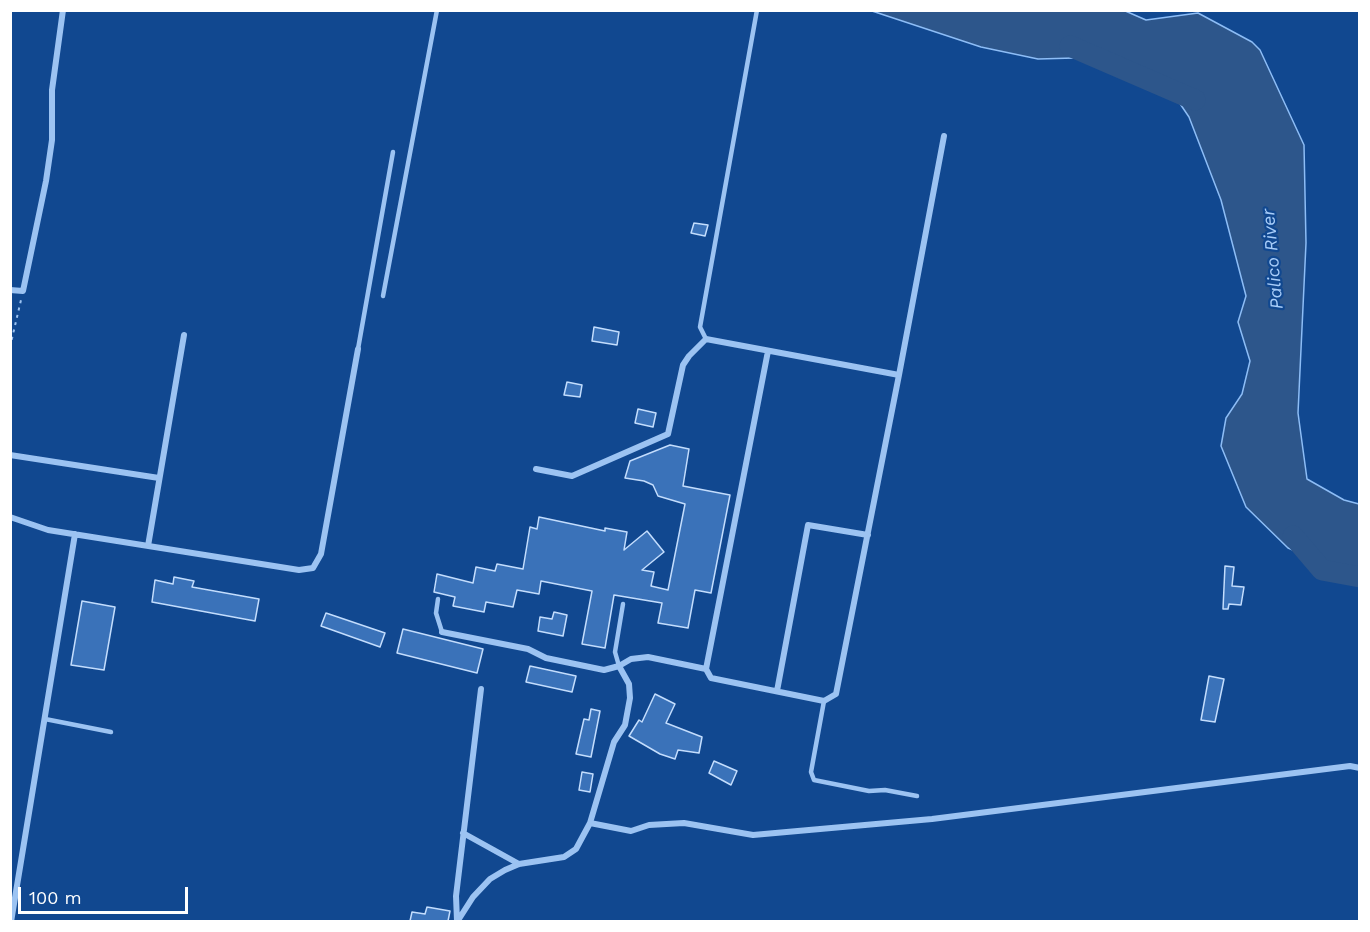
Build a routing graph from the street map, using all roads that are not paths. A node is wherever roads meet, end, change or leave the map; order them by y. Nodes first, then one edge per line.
1 (63, 10) edge
2 (437, 10) edge
3 (757, 10) edge
4 (944, 136) dead end
5 (393, 152) dead end
6 (10, 290) edge
7 (383, 296) dead end
8 (184, 335) dead end
9 (706, 339) junction
10 (358, 349) joint
11 (768, 351) junction
12 (899, 375) junction
13 (10, 455) edge
14 (536, 469) dead end
15 (159, 478) junction
16 (10, 517) edge
17 (75, 534) junction
18 (868, 535) junction
19 (148, 546) junction
20 (438, 599) dead end
21 (623, 604) dead end
22 (442, 632) joint
23 (619, 666) junction
24 (706, 669) junction
25 (481, 688) dead end
26 (777, 692) junction
27 (824, 701) junction
28 (45, 719) junction
29 (111, 732) dead end
30 (1359, 766) edge
31 (917, 796) dead end
32 (590, 823) junction
33 (464, 834) junction
34 (519, 864) junction
35 (11, 921) edge
36 (457, 921) edge

1 - 6 street
2 - 7 lane
3 - 9 lane
4 - 12 street
5 - 10 lane
8 - 15 street
9 - 11 street
9 - 14 street
10 - 19 street
11 - 12 street
11 - 24 street
12 - 18 street
13 - 15 street
15 - 19 street
16 - 17 street
17 - 19 street
17 - 28 street
18 - 26 street
18 - 27 street
20 - 22 lane
21 - 23 lane
22 - 23 street
23 - 24 street
23 - 32 street
24 - 26 street
25 - 33 street
26 - 27 street
27 - 31 lane
28 - 29 lane
28 - 35 street
30 - 32 street
32 - 34 street
33 - 34 street
33 - 36 street
34 - 36 street

